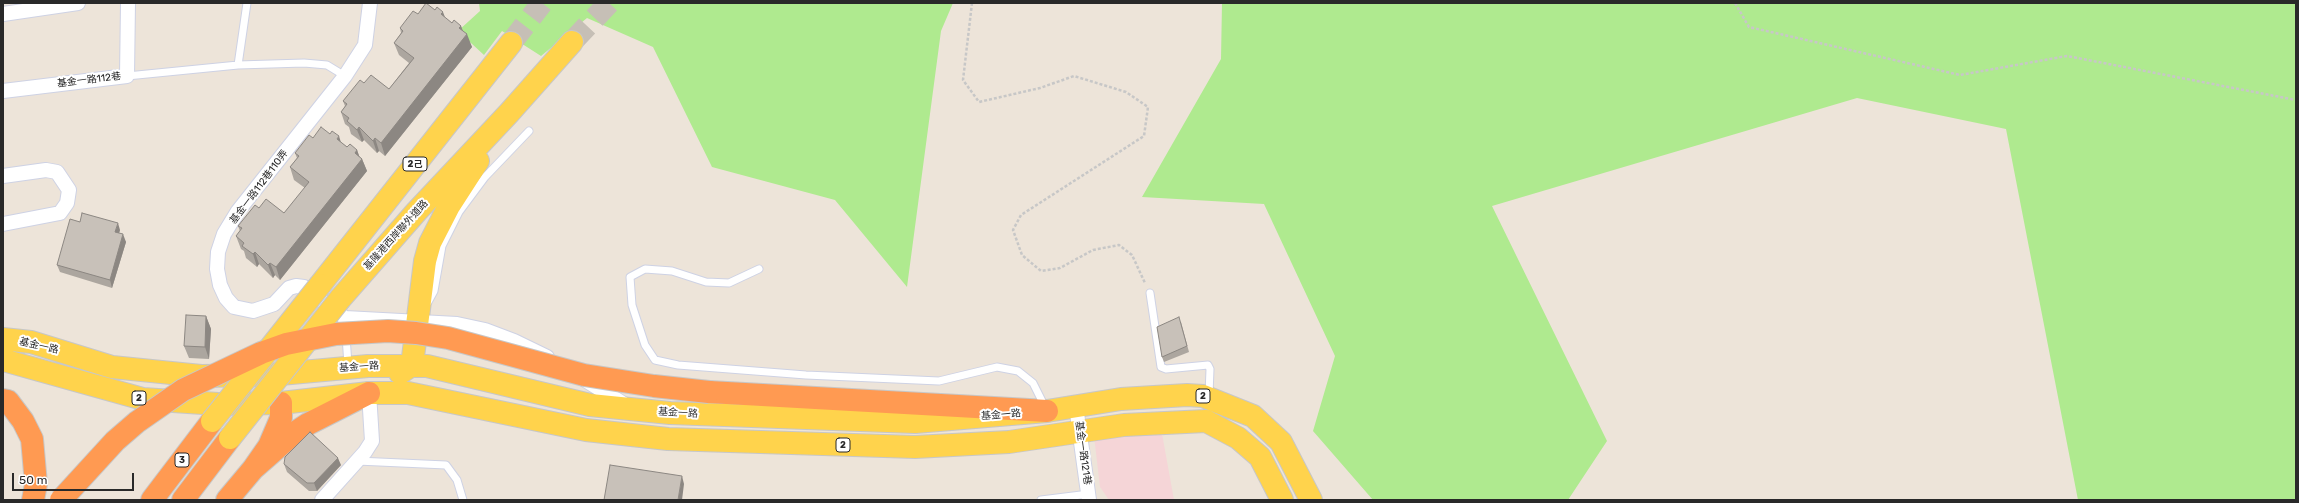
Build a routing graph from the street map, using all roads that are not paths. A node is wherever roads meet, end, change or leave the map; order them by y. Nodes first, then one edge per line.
1 (78, 3) edge
2 (128, 3) edge
3 (246, 3) edge
4 (370, 3) edge
5 (3, 14) edge
6 (572, 42) tunnel mouth
7 (510, 43) tunnel mouth
8 (238, 65) junction
9 (127, 76) junction
10 (345, 76) junction
11 (3, 92) edge
12 (509, 113) junction
13 (529, 131) dead end
14 (3, 176) edge
15 (3, 224) edge
16 (758, 269) dead end
17 (1150, 293) road end
18 (342, 308) junction
19 (417, 321) junction
20 (3, 339) edge
21 (3, 360) edge
22 (412, 365) junction
23 (348, 368) junction
24 (270, 375) junction
25 (369, 393) junction
26 (1209, 398) junction
27 (3, 400) edge
28 (281, 402) junction
29 (1076, 406) junction
30 (633, 409) junction
31 (1047, 411) junction
32 (212, 421) joint
33 (1080, 431) junction
34 (626, 434) junction
35 (1051, 436) junction
36 (230, 438) joint
37 (357, 460) junction
38 (253, 469) junction
39 (1089, 497) edge
40 (33, 500) edge
41 (61, 500) edge
42 (152, 500) edge
43 (183, 500) edge
44 (227, 500) edge
45 (322, 500) edge
46 (463, 500) edge
47 (1041, 500) edge
48 (1282, 500) edge
49 (1311, 500) edge

1 - 5 street
2 - 9 street, 基金一路112巷
3 - 8 lane
4 - 10 street, 基金一路112巷110弄
6 - 12 main road, 基隆港西岸聯外道路
7 - 32 main road, 2己, bridge
8 - 9 lane
8 - 10 lane
9 - 11 street, 基金一路112巷
10 - 18 street, 基金一路112巷110弄
12 - 18 main road, 基隆港西岸聯外道路
12 - 19 main road
13 - 19 lane
14 - 15 street
16 - 31 lane
17 - 26 lane
18 - 19 street
18 - 23 lane
18 - 36 main road, 基隆港西岸聯外道路, bridge
19 - 22 main road
19 - 30 street
20 - 24 main road, 基金一路 / 2
21 - 28 main road, 2
22 - 23 main road, 基金一路 / 2
22 - 25 main road
22 - 30 main road, 基金一路 / 2
23 - 24 main road, 基金一路 / 2
24 - 28 main road
25 - 28 main road, 2
25 - 34 main road, 2
25 - 37 street
25 - 38 highway
26 - 29 main road, 基金一路 / 2
26 - 49 main road, 基金一路 / 2
27 - 40 highway
28 - 38 highway
29 - 31 main road, 基金一路 / 2
29 - 33 street, 基金一路121巷
30 - 31 main road, 基金一路 / 2
30 - 34 main road
31 - 35 main road
31 - 41 highway, bridge
32 - 42 highway, 3
33 - 35 main road, 2
33 - 39 street, 基金一路121巷
33 - 48 main road, 2
34 - 35 main road, 2
36 - 43 highway
37 - 45 street
37 - 46 lane
38 - 44 highway
39 - 47 lane

